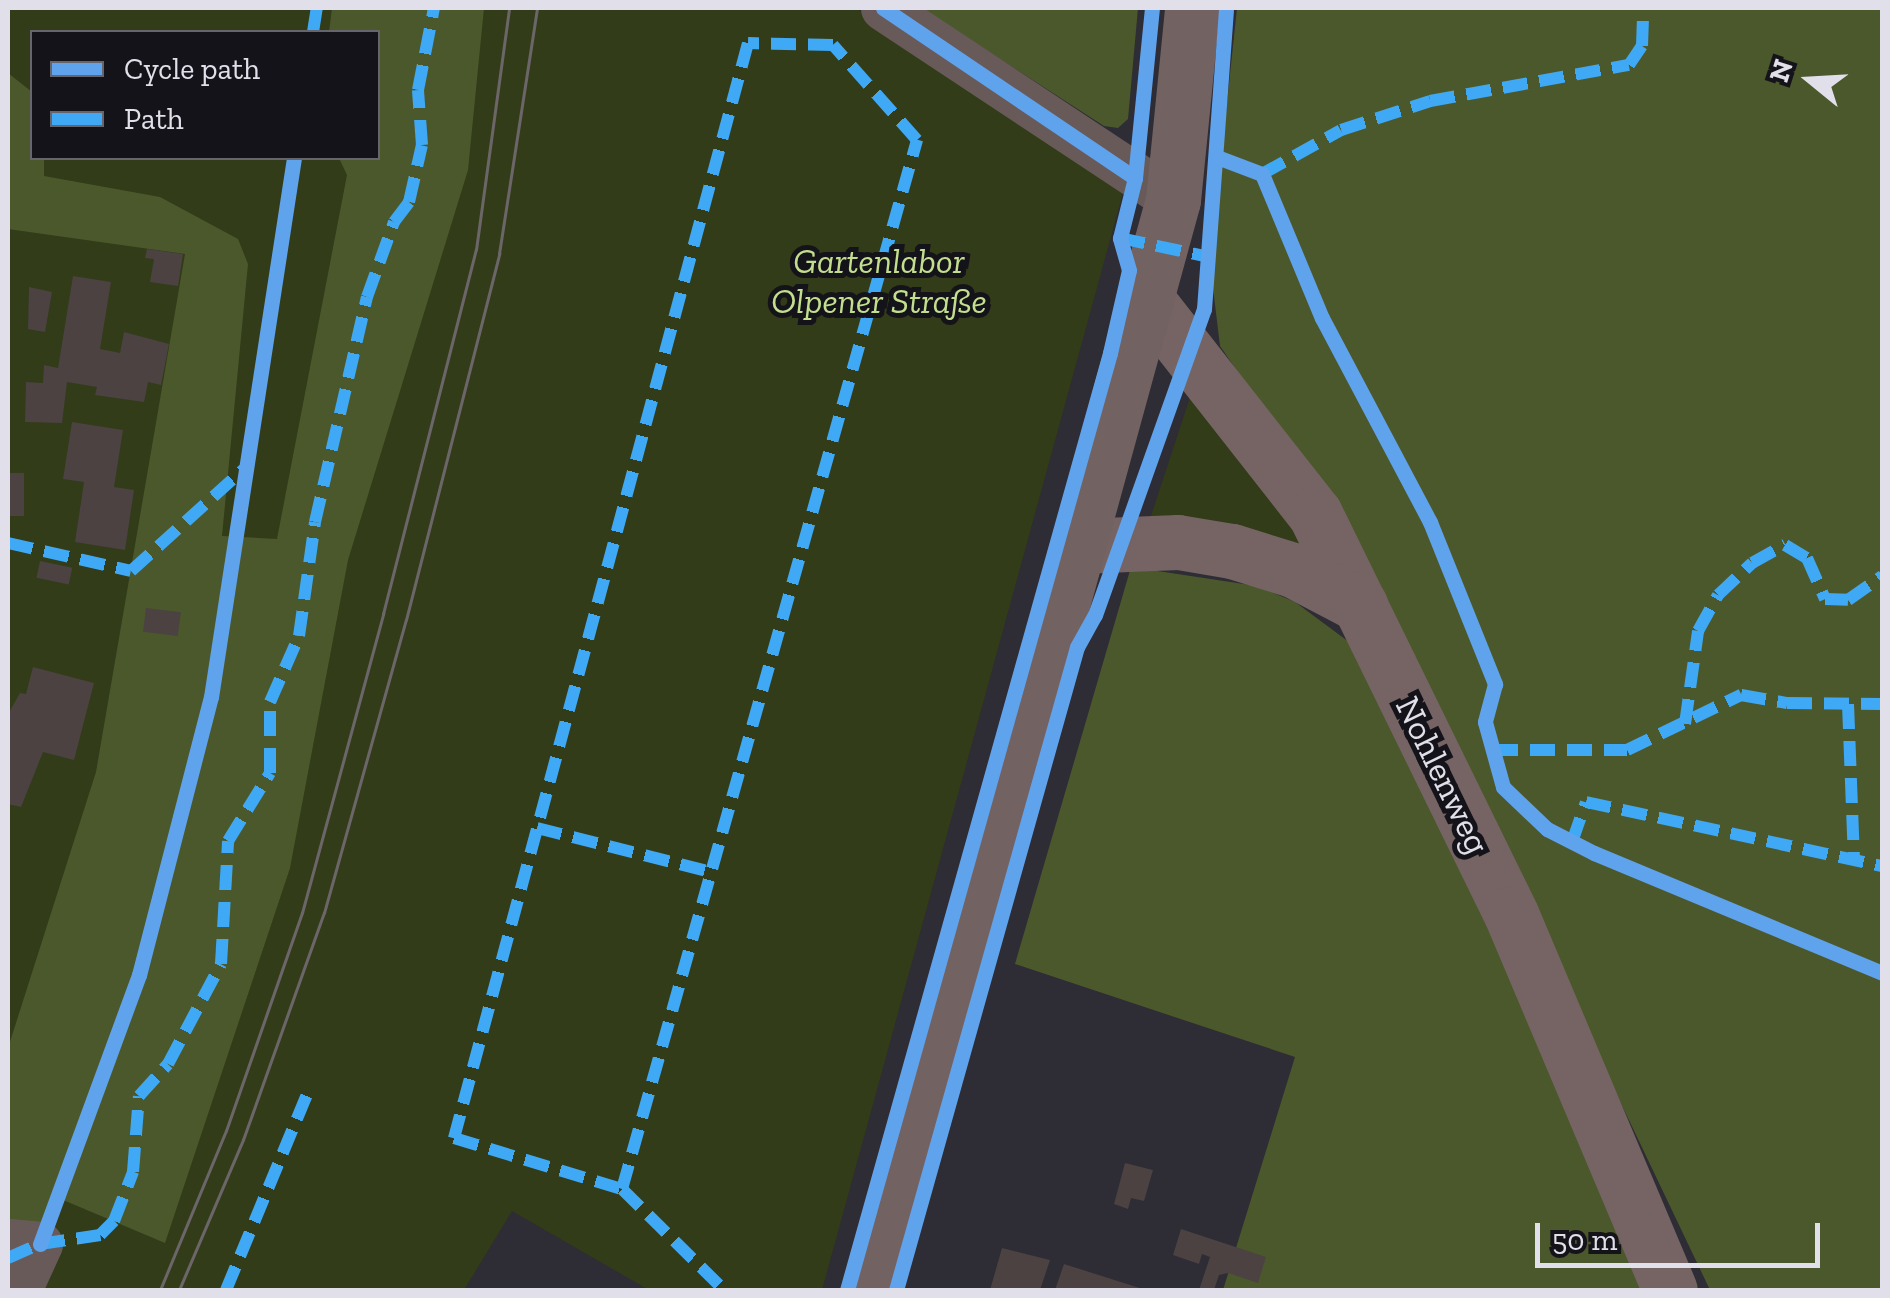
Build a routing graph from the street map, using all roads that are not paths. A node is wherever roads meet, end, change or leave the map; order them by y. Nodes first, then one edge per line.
1 (882, 8) edge
2 (1192, 8) edge
3 (1173, 200) junction
4 (1147, 300) junction
5 (1080, 546) junction
6 (1360, 605) junction
7 (8, 1241) edge
8 (19, 1290) edge
9 (874, 1290) edge
10 (1670, 1290) edge

1 - 3 street
2 - 3 main road
3 - 4 main road
4 - 5 main road
4 - 6 main road, Nohlenweg
5 - 6 main road
5 - 9 main road
6 - 10 main road, Nohlenweg
7 - 8 street

